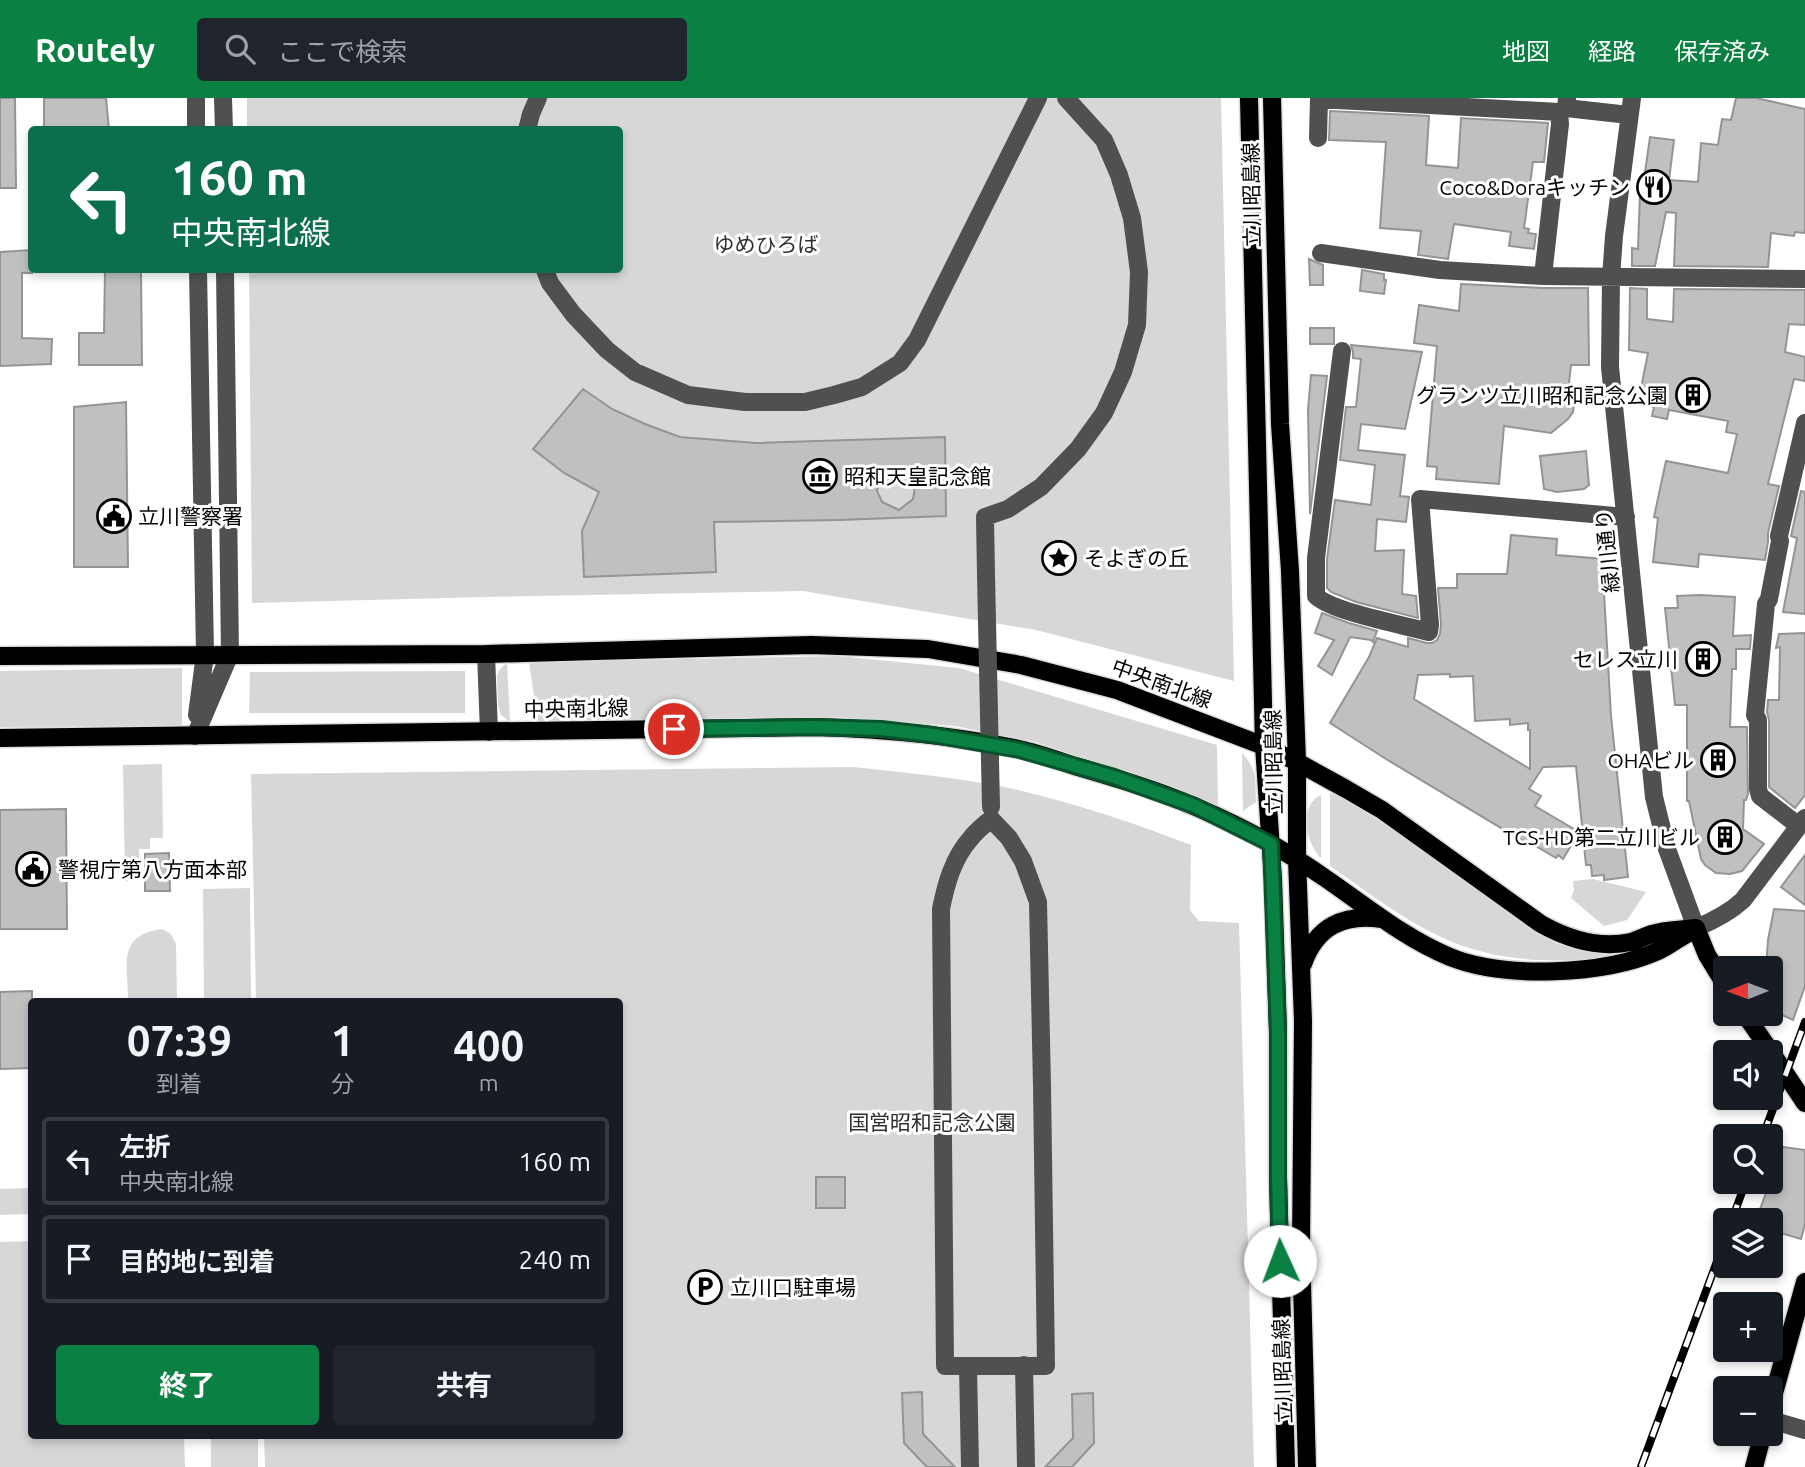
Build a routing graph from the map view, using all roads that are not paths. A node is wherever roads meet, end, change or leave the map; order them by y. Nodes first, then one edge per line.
1 (196, 98) edge
2 (223, 98) edge
3 (538, 98) edge
4 (1038, 98) edge
5 (1066, 98) edge
6 (1249, 98) edge
7 (1272, 98) edge
8 (1319, 98) edge
9 (1564, 106) edge
10 (1631, 106) edge
11 (196, 126) edge
12 (223, 126) edge
13 (528, 126) edge
14 (1318, 138) dead end
15 (1321, 253) dead end
16 (198, 273) edge
17 (225, 273) edge
18 (546, 273) edge
19 (1543, 276) junction
20 (1611, 276) junction
21 (1805, 279) edge
22 (1342, 351) dead end
23 (1805, 423) edge
24 (1626, 517) junction
25 (205, 654) junction
26 (230, 654) junction
27 (486, 654) junction
28 (0, 656) edge
29 (489, 732) junction
30 (195, 736) junction
31 (0, 738) edge
32 (1264, 746) junction
33 (1297, 762) junction
34 (991, 813) junction
35 (1802, 822) edge
36 (1271, 844) junction
37 (1297, 859) junction
38 (1382, 919) junction
39 (1696, 928) junction
40 (1713, 965) edge
41 (1301, 969) junction
42 (1783, 1070) edge
43 (1805, 1103) edge
44 (1805, 1282) edge
45 (1024, 1365) junction
46 (968, 1366) junction
47 (1779, 1376) edge
48 (1783, 1424) edge
49 (1805, 1430) edge
50 (1760, 1446) edge
51 (971, 1467) edge
52 (1026, 1467) edge
53 (1286, 1467) edge
54 (1307, 1467) edge
55 (1754, 1467) edge

1 - 11 street
2 - 12 street
3 - 13 street
4 - 18 street
5 - 34 street, bridge
6 - 32 main road, 立川昭島線
7 - 33 main road, 立川昭島線
8 - 9 street
8 - 14 street
9 - 10 street
9 - 19 street
10 - 20 street, 緑川通り
15 - 19 street
16 - 25 street
17 - 26 street
19 - 20 street
20 - 21 street
20 - 24 street, 緑川通り
22 - 24 street
23 - 35 street
24 - 39 street, 緑川通り
25 - 26 main road, 中央南北線
25 - 28 main road, 中央南北線
25 - 30 street
26 - 27 main road, 中央南北線
26 - 30 street
27 - 29 street
27 - 32 main road, 中央南北線
29 - 30 main road, 中央南北線
29 - 36 main road, 中央南北線
30 - 31 main road, 中央南北線
32 - 33 main road, 中央南北線
32 - 36 main road, 立川昭島線
33 - 37 main road, 立川昭島線
33 - 39 main road, 中央南北線
34 - 45 street
34 - 46 street
35 - 39 street
36 - 37 main road, 中央南北線
36 - 53 main road, 立川昭島線
37 - 38 main road, 中央南北線
37 - 41 main road, 立川昭島線
38 - 39 main road, 中央南北線
38 - 41 main road
39 - 40 main road, 緑川通り
41 - 54 main road, 立川昭島線
42 - 43 main road
44 - 47 main road
45 - 46 street
45 - 52 street
46 - 51 street
48 - 49 street
50 - 55 main road

